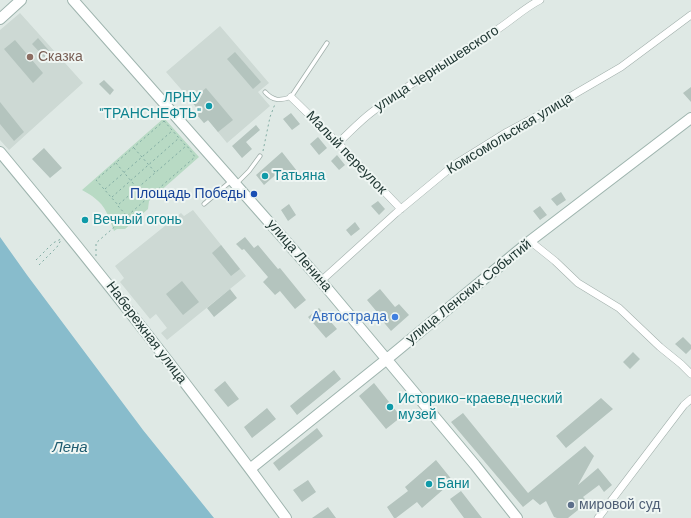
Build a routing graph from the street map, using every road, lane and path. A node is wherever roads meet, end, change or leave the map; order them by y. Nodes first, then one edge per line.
1 (21, 0) edge
2 (73, 0) edge
3 (540, 0) edge
4 (691, 15) edge
5 (0, 19) edge
6 (327, 43) dead end
7 (265, 92) dead end
8 (290, 97) junction
9 (278, 100) junction
10 (691, 118) edge
11 (173, 131) junction
12 (179, 138) junction
13 (338, 143) junction
14 (186, 146) junction
15 (134, 147) junction
16 (0, 152) edge
17 (260, 156) joint
18 (142, 157) junction
19 (115, 163) junction
20 (149, 164) junction
21 (156, 172) junction
22 (124, 173) junction
23 (130, 180) junction
24 (234, 182) junction
25 (137, 188) junction
26 (105, 190) junction
27 (111, 197) junction
28 (204, 204) dead end
29 (118, 206) junction
30 (401, 209) junction
31 (127, 216) junction
32 (530, 241) junction
33 (36, 260) dead end
34 (92, 263) junction
35 (39, 265) dead end
36 (321, 281) junction
37 (387, 359) junction
38 (691, 374) edge
39 (691, 399) edge
40 (250, 469) junction
41 (286, 518) edge
42 (516, 518) edge
43 (598, 518) edge

1 - 5 street
2 - 24 street, улица Ленина
3 - 13 street, улица Чернышевского
4 - 30 street, Комсомольская улица
6 - 8 lane
7 - 9 lane
8 - 9 lane
8 - 13 street, Малый переулок
9 - 17 path
10 - 32 street, улица Ленских Событий
11 - 12 path
11 - 15 path
11 - 18 path
12 - 14 path
12 - 20 path
13 - 30 street, Малый переулок
14 - 21 path
14 - 31 path
15 - 18 path
15 - 19 path
16 - 34 street, Набережная улица
17 - 24 lane
18 - 20 path
18 - 22 path
19 - 22 path
19 - 26 path
20 - 21 path
20 - 23 path
21 - 25 path
22 - 23 path
22 - 26 path
23 - 25 path
23 - 27 path
24 - 28 lane
24 - 36 street, улица Ленина
25 - 29 path
26 - 27 path
27 - 29 path
29 - 31 path
30 - 36 street, Комсомольская улица
31 - 34 path
32 - 37 street, улица Ленских Событий
32 - 38 street
33 - 35 path
34 - 40 street, Набережная улица
36 - 37 street, улица Ленина
37 - 40 street, улица Ленских Событий
37 - 42 street, улица Ленина
39 - 43 street
40 - 41 street, Набережная улица

